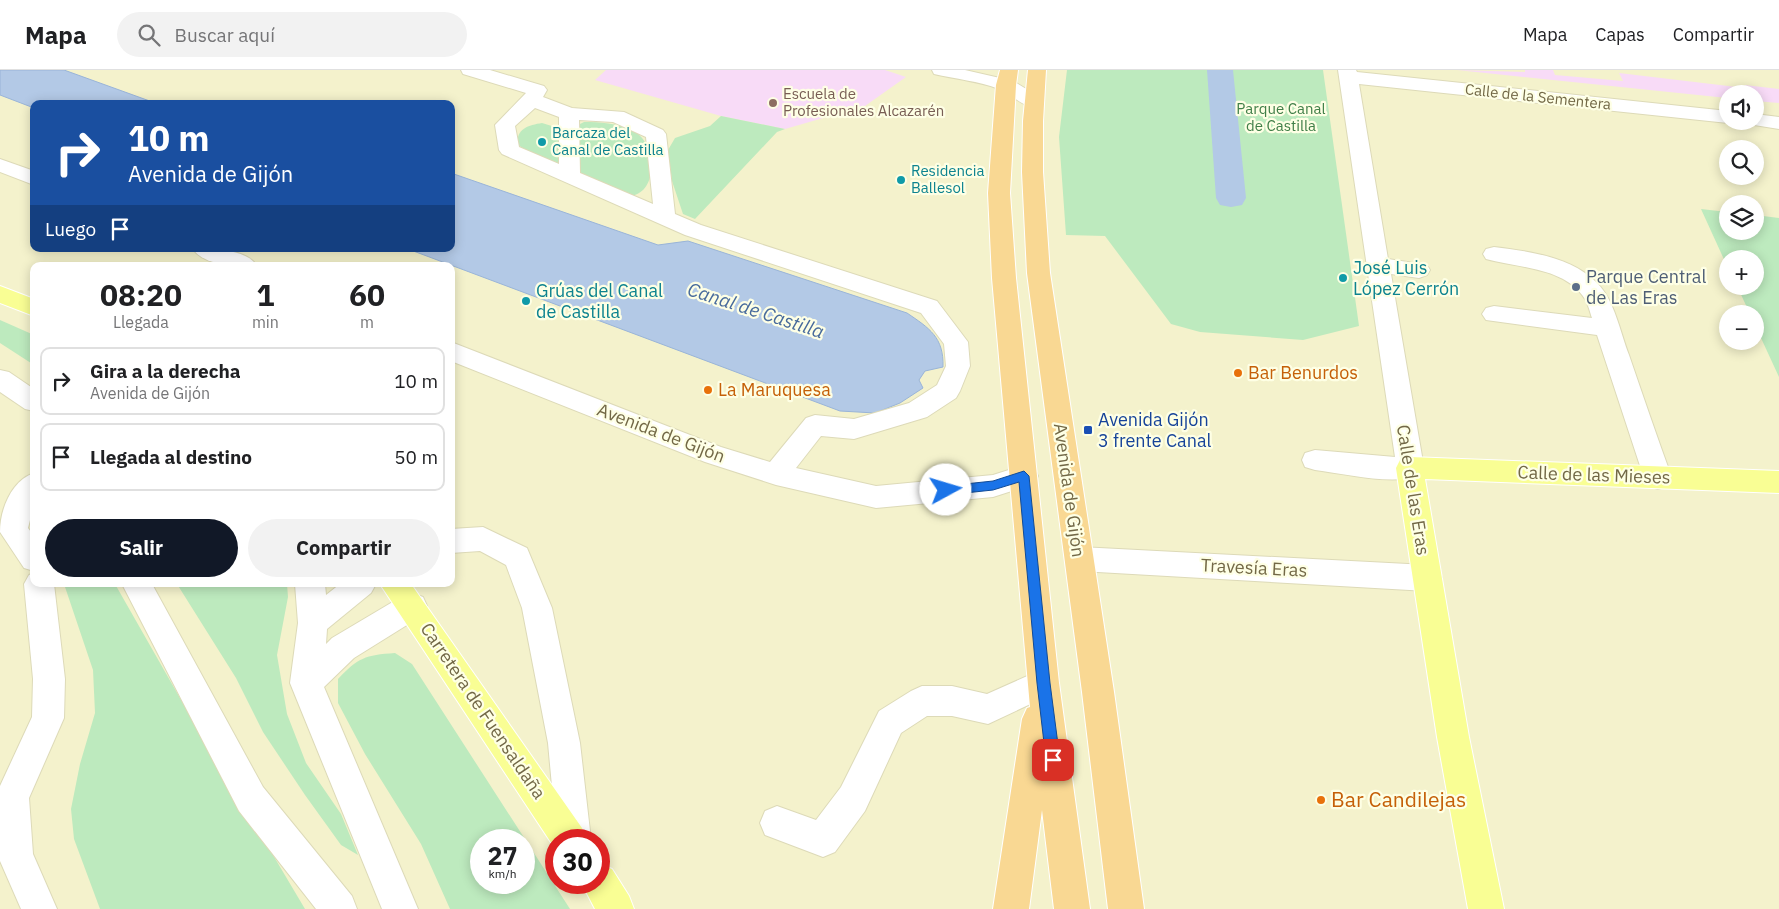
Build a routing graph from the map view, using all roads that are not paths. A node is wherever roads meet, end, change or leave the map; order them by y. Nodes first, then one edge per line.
1 (470, 70) edge
2 (941, 70) edge
3 (1038, 70) edge
4 (1348, 74) edge
5 (1008, 78) edge
6 (532, 100) junction
7 (1034, 102) junction
8 (569, 114) junction
9 (1719, 116) edge
10 (1764, 121) edge
11 (1779, 123) edge
12 (0, 166) edge
13 (30, 177) edge
14 (570, 177) junction
15 (665, 218) junction
16 (211, 252) edge
17 (1494, 254) dead end
18 (236, 262) edge
19 (1378, 265) junction
20 (1420, 270) dead end
21 (0, 294) edge
22 (30, 306) edge
23 (1494, 314) dead end
24 (1608, 328) junction
25 (455, 353) edge
26 (0, 379) edge
27 (30, 399) edge
28 (1315, 460) dead end
29 (1410, 468) junction
30 (776, 474) junction
31 (1024, 476) junction
32 (1658, 478) junction
33 (1779, 482) edge
34 (30, 487) edge
35 (455, 541) edge
36 (30, 553) edge
37 (1080, 559) junction
38 (1428, 578) junction
39 (39, 587) edge
40 (140, 587) edge
41 (310, 587) edge
42 (357, 587) edge
43 (403, 595) edge
44 (313, 623) junction
45 (306, 683) junction
46 (1043, 683) junction
47 (777, 823) dead end
48 (563, 829) edge
49 (573, 829) edge
50 (606, 894) edge
51 (39, 909) edge
52 (339, 909) edge
53 (400, 909) edge
54 (616, 909) edge
55 (1011, 909) edge
56 (1072, 909) edge
57 (1126, 909) edge
58 (1486, 909) edge

1 - 6 street
2 - 5 street
3 - 7 highway, Avenida de Gijón
4 - 9 street, Calle de la Sementera
4 - 19 street, Calle de las Eras
5 - 7 street
5 - 31 highway
6 - 8 street
6 - 14 street
7 - 37 highway, Avenida de Gijón
8 - 14 street
8 - 15 street
10 - 11 street
12 - 13 street
14 - 15 street
15 - 30 street
16 - 18 street
17 - 24 street
19 - 20 street
19 - 29 street, Calle de las Eras
21 - 22 main road
23 - 24 street
24 - 32 street
25 - 30 street, Avenida de Gijón
26 - 27 street
28 - 29 street
29 - 32 main road, Calle de las Mieses
29 - 38 main road, Calle de las Eras
30 - 31 street, Avenida de Gijón
31 - 46 highway
32 - 33 main road, Calle de las Mieses
34 - 36 street
35 - 49 street
37 - 38 street, Travesía Eras
37 - 57 highway, Avenida de Gijón
38 - 58 main road, Calle de las Eras
39 - 51 street
40 - 52 street
41 - 44 street
42 - 44 street
43 - 45 street
43 - 48 main road, Carretera de Fuensaldaña
44 - 45 street
45 - 53 street
46 - 47 street
46 - 55 highway
46 - 56 highway
50 - 54 main road

